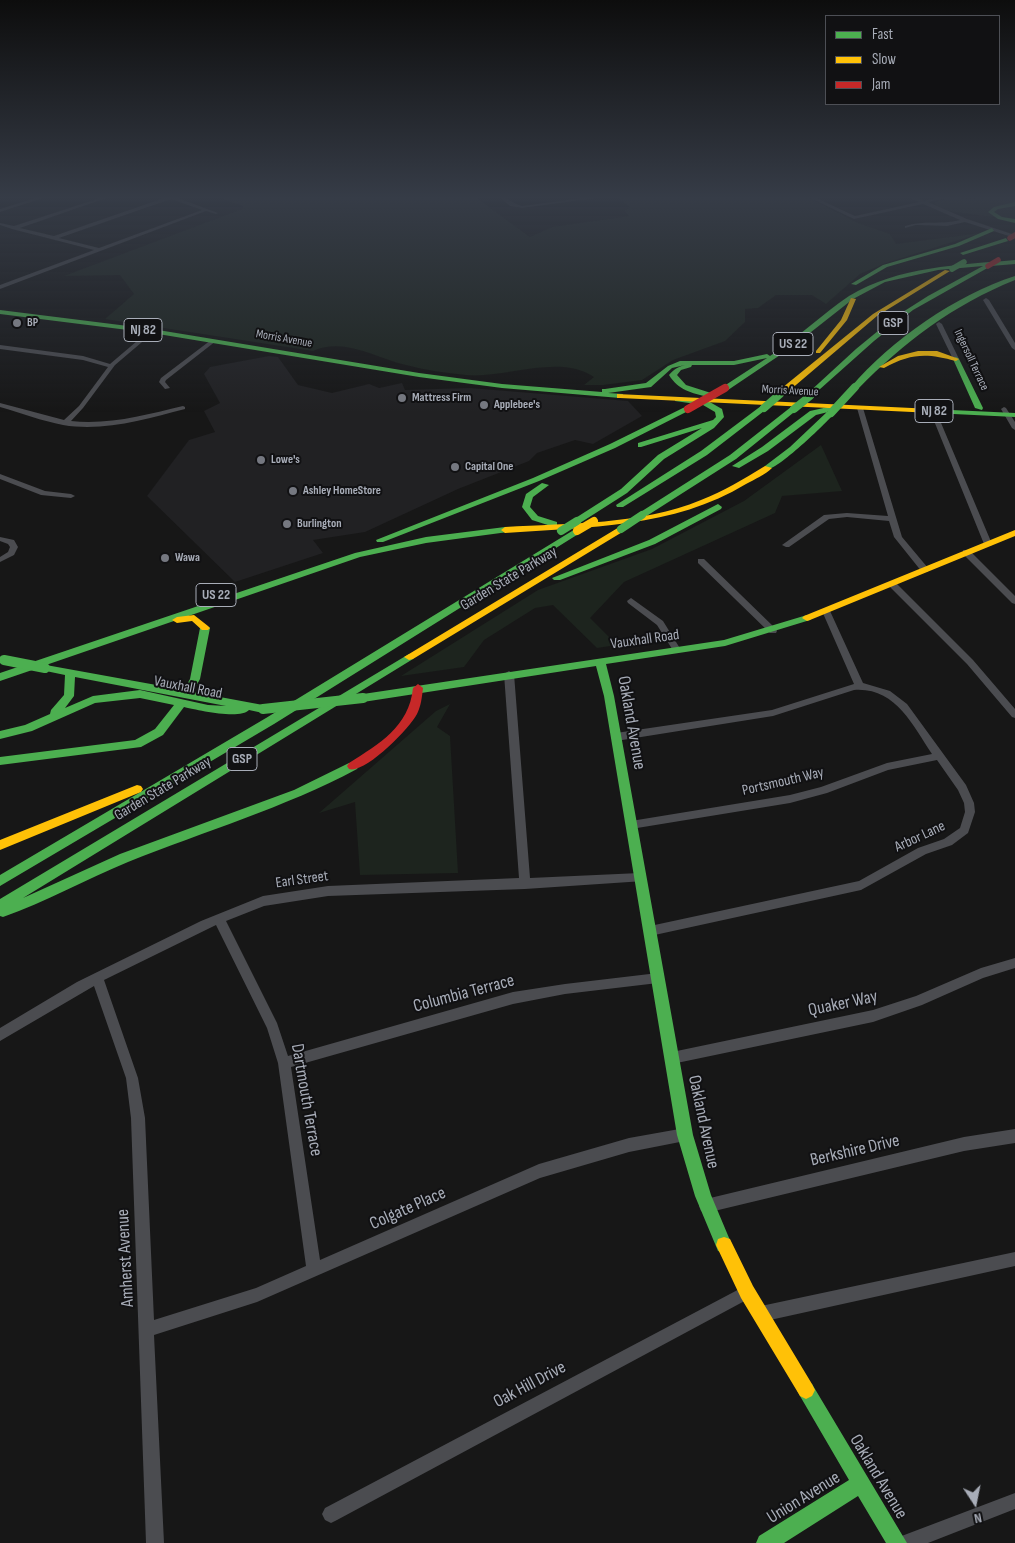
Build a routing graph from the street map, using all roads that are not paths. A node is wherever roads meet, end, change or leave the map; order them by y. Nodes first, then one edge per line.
1 (48, 268) edge
2 (881, 268) edge
3 (892, 268) edge
4 (938, 268) edge
5 (954, 268) edge
6 (984, 268) edge
7 (986, 268) edge
8 (1015, 278) edge
9 (858, 281) junction
10 (0, 287) edge
11 (856, 294) junction
12 (986, 300) dead end
13 (0, 312) edge
14 (939, 324) dead end
15 (152, 331) junction
16 (810, 332) junction
17 (212, 341) junction
18 (790, 346) junction
19 (0, 347) edge
20 (1015, 348) edge
21 (956, 359) junction
22 (112, 366) junction
23 (718, 367) junction
24 (855, 387) junction
25 (167, 388) dead end
26 (564, 391) junction
27 (605, 391) junction
28 (720, 391) junction
29 (774, 394) junction
30 (0, 405) edge
31 (681, 406) junction
32 (844, 407) junction
33 (182, 408) dead end
34 (860, 408) junction
35 (979, 408) junction
36 (933, 411) junction
37 (1011, 412) edge
38 (811, 414) junction
39 (65, 422) junction
40 (716, 422) junction
41 (821, 424) junction
42 (1015, 428) edge
43 (1, 477) edge
44 (698, 480) junction
45 (545, 484) junction
46 (732, 489) junction
47 (71, 496) dead end
48 (463, 511) junction
49 (893, 519) junction
50 (608, 525) junction
51 (577, 526) junction
52 (1015, 533) edge
53 (0, 539) edge
54 (988, 544) junction
55 (786, 545) dead end
56 (966, 552) junction
57 (0, 560) edge
58 (701, 561) dead end
59 (925, 570) junction
60 (892, 584) junction
61 (469, 596) junction
62 (231, 598) junction
63 (631, 601) dead end
64 (1015, 601) edge
65 (826, 611) junction
66 (484, 612) junction
67 (147, 627) junction
68 (205, 628) junction
69 (773, 631) junction
70 (677, 650) junction
71 (600, 662) junction
72 (1, 663) edge
73 (70, 673) junction
74 (509, 674) junction
75 (0, 678) edge
76 (111, 681) junction
77 (860, 686) junction
78 (418, 688) junction
79 (140, 694) junction
80 (184, 699) junction
81 (262, 709) junction
82 (1015, 715) edge
83 (39, 723) junction
84 (1, 734) edge
85 (616, 737) junction
86 (938, 756) junction
87 (0, 761) edge
88 (201, 761) junction
89 (631, 825) junction
90 (0, 845) edge
91 (640, 878) junction
92 (0, 881) edge
93 (525, 884) junction
94 (0, 906) edge
95 (0, 913) edge
96 (219, 918) junction
97 (650, 930) junction
98 (1015, 963) edge
99 (97, 978) junction
100 (658, 978) junction
101 (0, 1035) edge
102 (672, 1058) junction
103 (284, 1063) junction
104 (685, 1135) junction
105 (1015, 1136) edge
106 (705, 1206) junction
107 (1015, 1260) edge
108 (314, 1271) junction
109 (747, 1292) junction
110 (761, 1314) junction
111 (148, 1329) junction
112 (860, 1483) junction
113 (1015, 1501) edge
114 (332, 1514) dead end
115 (155, 1543) edge
116 (766, 1543) edge
117 (897, 1543) edge
118 (905, 1543) edge

1 - 10 street
2 - 9 main road
3 - 9 main road
4 - 11 main road, US 22
5 - 29 main road, Garden State Parkway / GSP, bridge
6 - 44 main road, Garden State Parkway / GSP, bridge
7 - 24 main road
8 - 24 main road, US 22
9 - 16 main road
11 - 16 main road, US 22
11 - 29 main road
12 - 20 street
13 - 15 main road, Morris Avenue / NJ 82
14 - 21 street, Ingersoll Terrace
15 - 17 main road, Morris Avenue / NJ 82
15 - 22 street
16 - 18 main road, US 22
17 - 25 street
17 - 26 main road, Morris Avenue / NJ 82
18 - 23 main road
18 - 28 main road, US 22
19 - 22 street
21 - 24 main road
21 - 35 main road, Ingersoll Terrace
22 - 39 street
23 - 27 main road
23 - 28 main road
23 - 28 main road
24 - 41 main road, US 22, bridge
26 - 27 main road, Morris Avenue / NJ 82
26 - 31 main road, Morris Avenue / NJ 82
27 - 28 main road, Morris Avenue / NJ 82
28 - 31 main road, US 22, bridge
28 - 35 main road, Morris Avenue / NJ 82
29 - 51 main road, Garden State Parkway / GSP, bridge
30 - 39 street
31 - 32 main road, Morris Avenue / NJ 82
31 - 40 main road
31 - 48 main road, US 22
32 - 34 main road, Morris Avenue / NJ 82
32 - 38 main road
33 - 39 street
34 - 36 main road, Morris Avenue / NJ 82
34 - 49 street
35 - 37 main road, Morris Avenue / NJ 82
36 - 37 main road, Morris Avenue / NJ 82
36 - 54 street
37 - 42 street
38 - 44 main road
38 - 46 main road
40 - 45 main road
40 - 51 main road
41 - 46 main road, US 22
41 - 66 main road
43 - 47 street
44 - 66 main road, Garden State Parkway / GSP, bridge
45 - 48 main road
45 - 50 main road
46 - 50 main road, US 22
48 - 72 main road, US 22
49 - 55 street
49 - 59 street
50 - 62 main road, US 22
51 - 61 main road, Garden State Parkway / GSP
51 - 61 main road, bridge
52 - 54 main road, Vauxhall Road
53 - 57 street
54 - 56 main road, Vauxhall Road
56 - 59 main road, Vauxhall Road
56 - 64 street
58 - 69 street
59 - 60 main road, Vauxhall Road
60 - 65 main road, Vauxhall Road
60 - 82 street
61 - 88 main road, Garden State Parkway / GSP
62 - 67 main road, US 22
62 - 68 main road
63 - 70 street
65 - 69 main road, Vauxhall Road
65 - 77 street
66 - 94 main road, Garden State Parkway / GSP
67 - 68 main road
67 - 75 main road, US 22
68 - 80 main road
69 - 70 main road, Vauxhall Road
70 - 71 main road, Vauxhall Road
71 - 74 main road, Vauxhall Road
71 - 85 main road, Oakland Avenue
72 - 73 main road, Vauxhall Road, bridge
73 - 76 main road, Vauxhall Road
73 - 83 main road
74 - 78 main road, Vauxhall Road
74 - 93 street
76 - 79 main road, Vauxhall Road
76 - 80 main road, Vauxhall Road
77 - 85 street
77 - 86 street, Arbor Lane
78 - 81 main road, Vauxhall Road, bridge
78 - 95 main road
79 - 80 main road, Vauxhall Road
79 - 83 main road
80 - 81 main road, Vauxhall Road
80 - 81 main road, Vauxhall Road
80 - 87 main road
83 - 84 main road
85 - 89 main road, Oakland Avenue
86 - 89 street, Portsmouth Way
86 - 97 street, Arbor Lane
88 - 90 main road
88 - 92 main road, Garden State Parkway / GSP
89 - 91 main road, Oakland Avenue
91 - 93 street, Earl Street
91 - 97 main road, Oakland Avenue
93 - 96 street, Earl Street
96 - 99 street, Earl Street
96 - 103 street, Dartmouth Terrace
97 - 100 main road, Oakland Avenue
98 - 102 street, Quaker Way
99 - 101 street, Earl Street
99 - 111 street, Amherst Avenue
100 - 102 main road, Oakland Avenue
100 - 103 street, Columbia Terrace
102 - 104 main road, Oakland Avenue
103 - 108 street, Dartmouth Terrace
104 - 106 main road, Oakland Avenue
104 - 108 street, Colgate Place
105 - 106 street, Berkshire Drive
106 - 109 main road, Oakland Avenue
107 - 110 street
108 - 111 street, Colgate Place
109 - 110 main road, Oakland Avenue
109 - 114 street, Oak Hill Drive
110 - 112 main road, Oakland Avenue
111 - 115 street, Amherst Avenue
112 - 116 main road, Union Avenue
112 - 117 main road, Oakland Avenue
113 - 118 street

